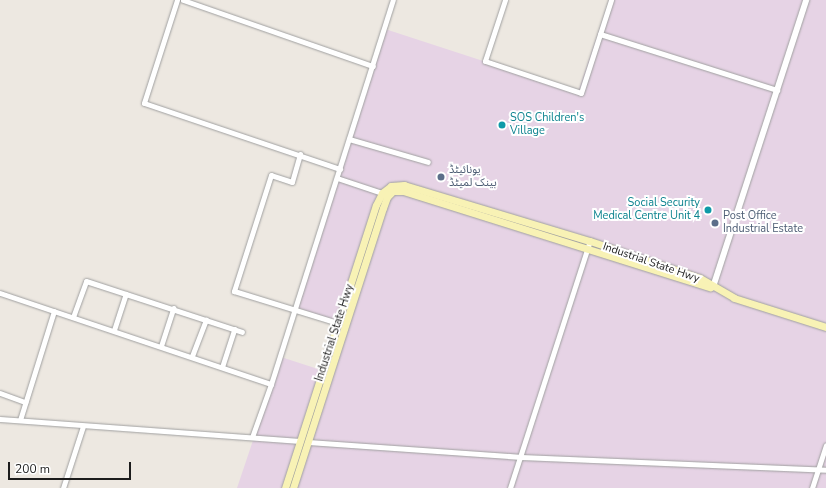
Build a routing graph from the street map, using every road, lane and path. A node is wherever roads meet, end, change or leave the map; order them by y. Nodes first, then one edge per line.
1 (177, 0) edge
2 (186, 0) edge
3 (393, 0) edge
4 (505, 0) edge
5 (611, 0) edge
6 (806, 0) edge
7 (600, 34) junction
8 (373, 66) junction
9 (777, 90) junction
10 (350, 139) junction
11 (300, 154) junction
12 (428, 162) dead end
13 (340, 169) junction
14 (337, 178) junction
15 (382, 194) junction
16 (589, 244) junction
17 (712, 287) junction
18 (0, 293) edge
19 (126, 294) junction
20 (173, 308) junction
21 (296, 310) junction
22 (54, 311) junction
23 (73, 317) junction
24 (206, 320) junction
25 (338, 323) junction
26 (826, 327) edge
27 (234, 329) junction
28 (114, 330) junction
29 (242, 332) dead end
30 (161, 346) junction
31 (192, 356) junction
32 (222, 367) junction
33 (271, 384) junction
34 (0, 393) edge
35 (25, 402) junction
36 (311, 405) junction
37 (319, 408) junction
38 (0, 419) edge
39 (20, 420) junction
40 (82, 426) junction
41 (252, 437) junction
42 (300, 441) junction
43 (308, 442) junction
44 (826, 445) edge
45 (520, 457) junction
46 (818, 469) junction
47 (826, 470) edge
48 (288, 477) junction
49 (296, 480) junction
50 (63, 488) edge
51 (285, 488) edge
52 (293, 488) edge
53 (510, 488) edge
54 (812, 488) edge

1 - 11 street
2 - 8 street
3 - 8 street
4 - 7 street
5 - 7 street
6 - 9 street
7 - 9 street
8 - 10 street
9 - 17 street
10 - 12 street
10 - 13 street
11 - 13 street
11 - 21 street
13 - 14 street
14 - 15 street
14 - 21 street
15 - 16 main road, Industrial State Hwy
15 - 25 main road, Industrial State Hwy
16 - 17 main road, Industrial State Hwy
16 - 37 main road, Industrial State Hwy
16 - 45 street
17 - 26 main road, Industrial State Hwy
18 - 22 street
19 - 20 street
19 - 23 street
19 - 28 street
20 - 24 street
20 - 30 street
21 - 25 street
21 - 33 street
22 - 23 street
22 - 35 street
23 - 28 street
24 - 27 street
24 - 31 street
25 - 36 main road, Industrial State Hwy
27 - 29 street
27 - 32 street
28 - 30 street
30 - 31 street
31 - 32 street
32 - 33 street
33 - 41 street
34 - 35 street
35 - 39 street
36 - 37 main road
36 - 42 main road, Industrial State Hwy
37 - 43 main road, Industrial State Hwy
38 - 39 street
39 - 40 street
40 - 41 street
40 - 50 street
41 - 42 street
42 - 48 main road, Industrial State Hwy
43 - 45 street
43 - 49 main road, Industrial State Hwy
44 - 46 street
45 - 46 street
45 - 53 street
46 - 47 street
46 - 54 street
48 - 49 main road
48 - 51 main road, Industrial State Hwy
49 - 52 main road, Industrial State Hwy

